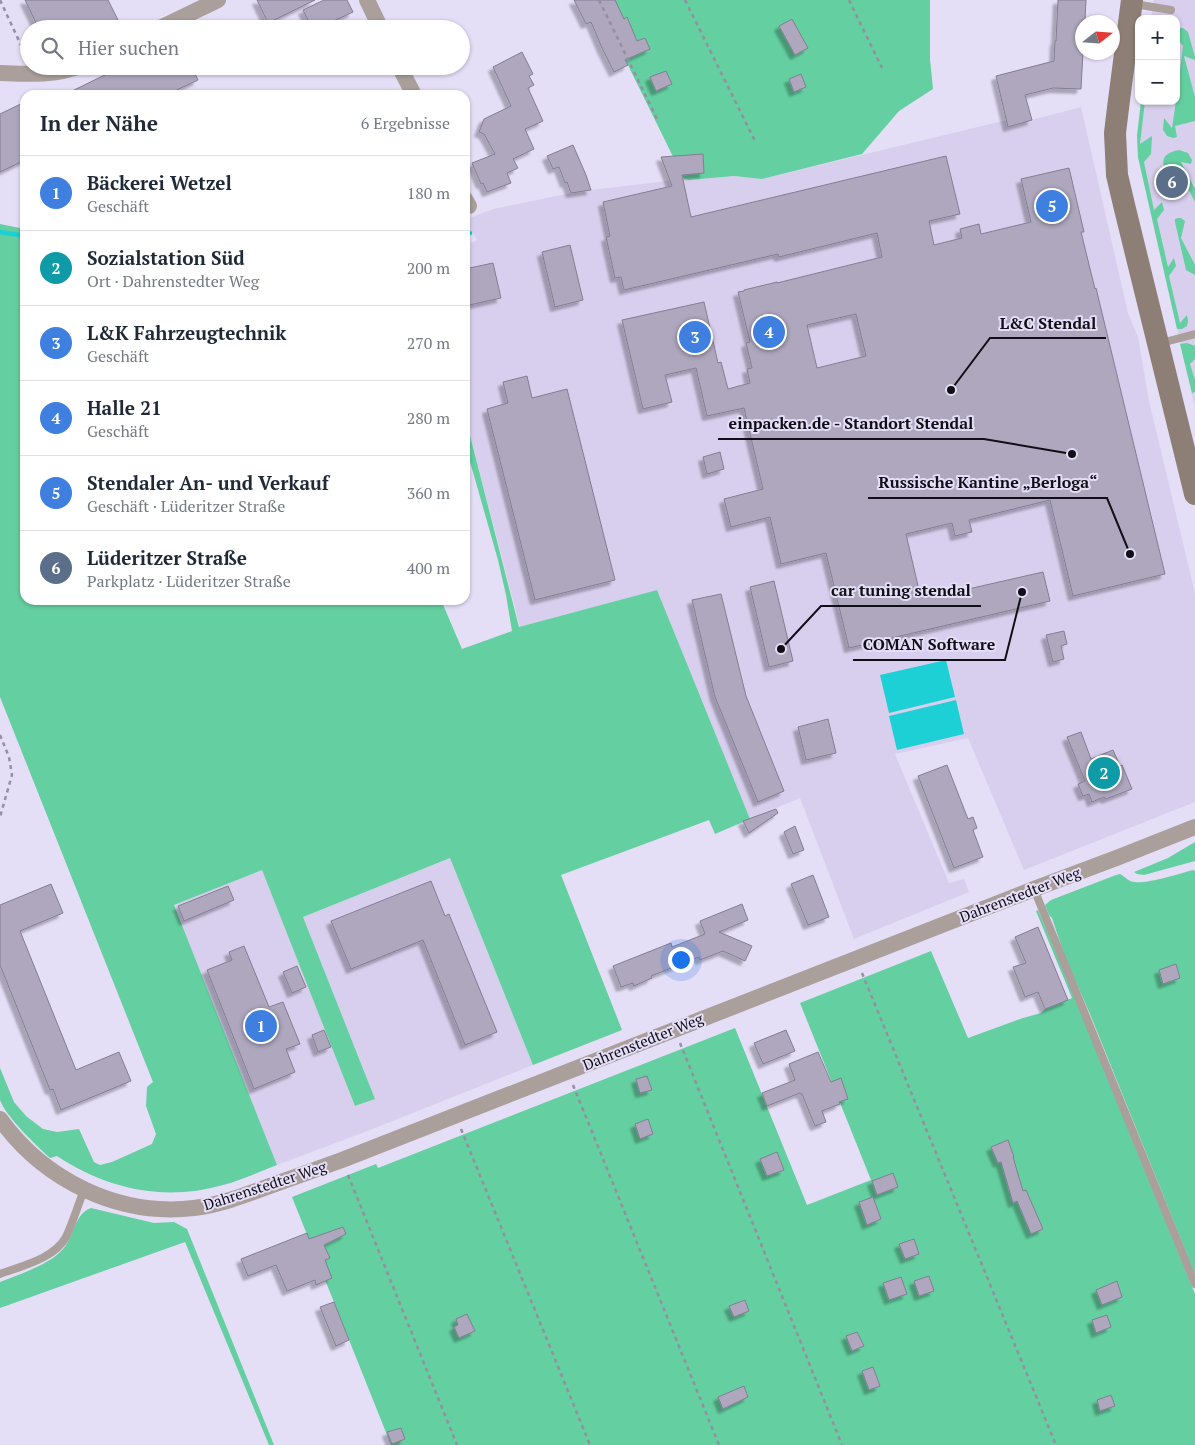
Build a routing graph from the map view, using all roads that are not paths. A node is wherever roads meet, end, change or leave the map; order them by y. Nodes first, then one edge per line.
1 (218, 0) edge
2 (366, 0) edge
3 (1132, 2) edge
4 (1171, 10) dead end
5 (177, 20) edge
6 (376, 20) edge
7 (0, 73) edge
8 (20, 73) edge
9 (404, 75) edge
10 (411, 90) edge
11 (1195, 334) edge
12 (1159, 344) junction
13 (1195, 494) edge
14 (1195, 827) edge
15 (1034, 889) junction
16 (0, 1119) edge
17 (84, 1190) junction
18 (0, 1274) edge
19 (1195, 1284) edge

1 - 5 street
2 - 6 street
3 - 4 lane
3 - 12 main road
7 - 8 street
9 - 10 street
11 - 12 lane
12 - 13 main road
14 - 15 street, Dahrenstedter Weg
15 - 17 street, Dahrenstedter Weg
15 - 19 lane
16 - 17 street, Dahrenstedter Weg
17 - 18 lane

